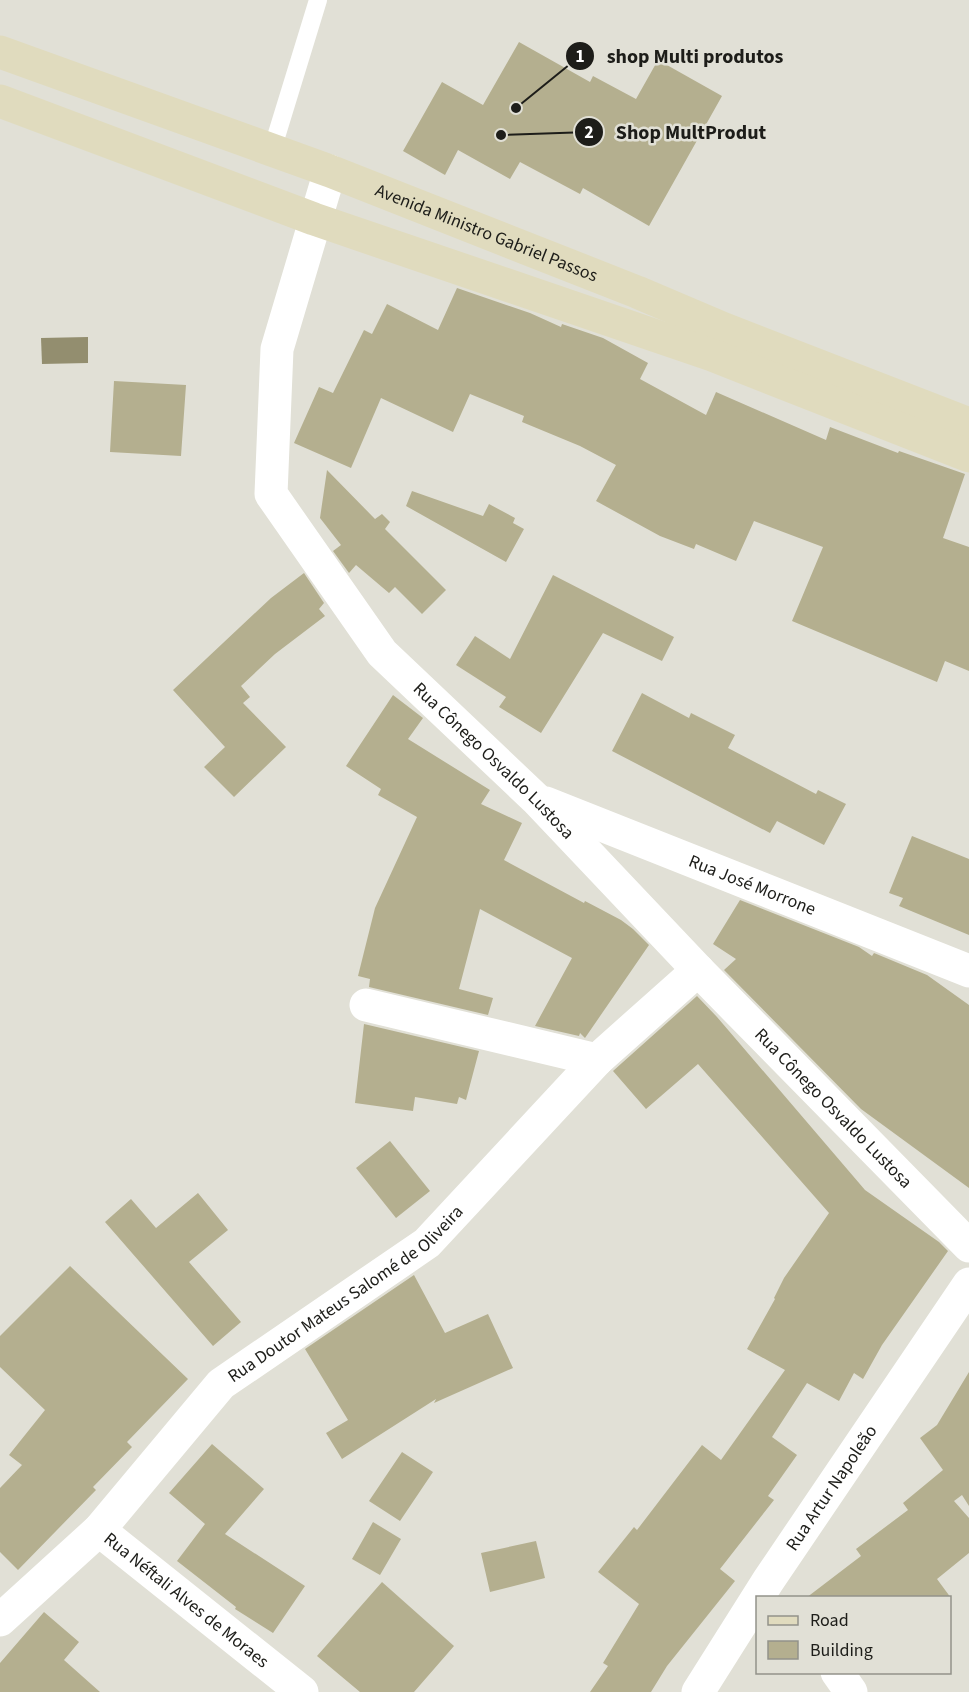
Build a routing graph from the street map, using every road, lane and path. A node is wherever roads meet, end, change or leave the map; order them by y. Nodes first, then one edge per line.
1 (318, 0) edge
2 (0, 52) edge
3 (0, 101) edge
4 (272, 150) junction
5 (330, 171) junction
6 (315, 219) junction
7 (966, 439) edge
8 (536, 799) junction
9 (698, 970) junction
10 (969, 971) edge
11 (366, 1005) dead end
12 (597, 1060) junction
13 (969, 1246) edge
14 (969, 1284) edge
15 (99, 1530) junction
16 (774, 1589) edge
17 (756, 1613) edge
18 (0, 1620) edge
19 (838, 1674) edge
20 (296, 1690) edge
21 (698, 1692) edge
22 (851, 1692) edge

1 - 4 lane
2 - 4 main road, Avenida Ministro Gabriel Passos
3 - 6 main road
4 - 5 main road, Avenida Ministro Gabriel Passos
5 - 6 street, Rua Cônego Osvaldo Lustosa
5 - 7 main road, Avenida Ministro Gabriel Passos
6 - 7 main road
6 - 8 street, Rua Cônego Osvaldo Lustosa
8 - 9 street, Rua Cônego Osvaldo Lustosa
8 - 10 street, Rua José Morrone
9 - 12 street, Rua Doutor Mateus Salomé de Oliveira
9 - 13 street, Rua Cônego Osvaldo Lustosa
11 - 12 street
12 - 15 street, Rua Doutor Mateus Salomé de Oliveira
14 - 16 street, Rua Artur Napoleão
15 - 18 street, Rua Doutor Mateus Salomé de Oliveira
15 - 20 street, Rua Néftali Alves de Moraes
17 - 21 street, Rua Artur Napoleão
19 - 22 street

